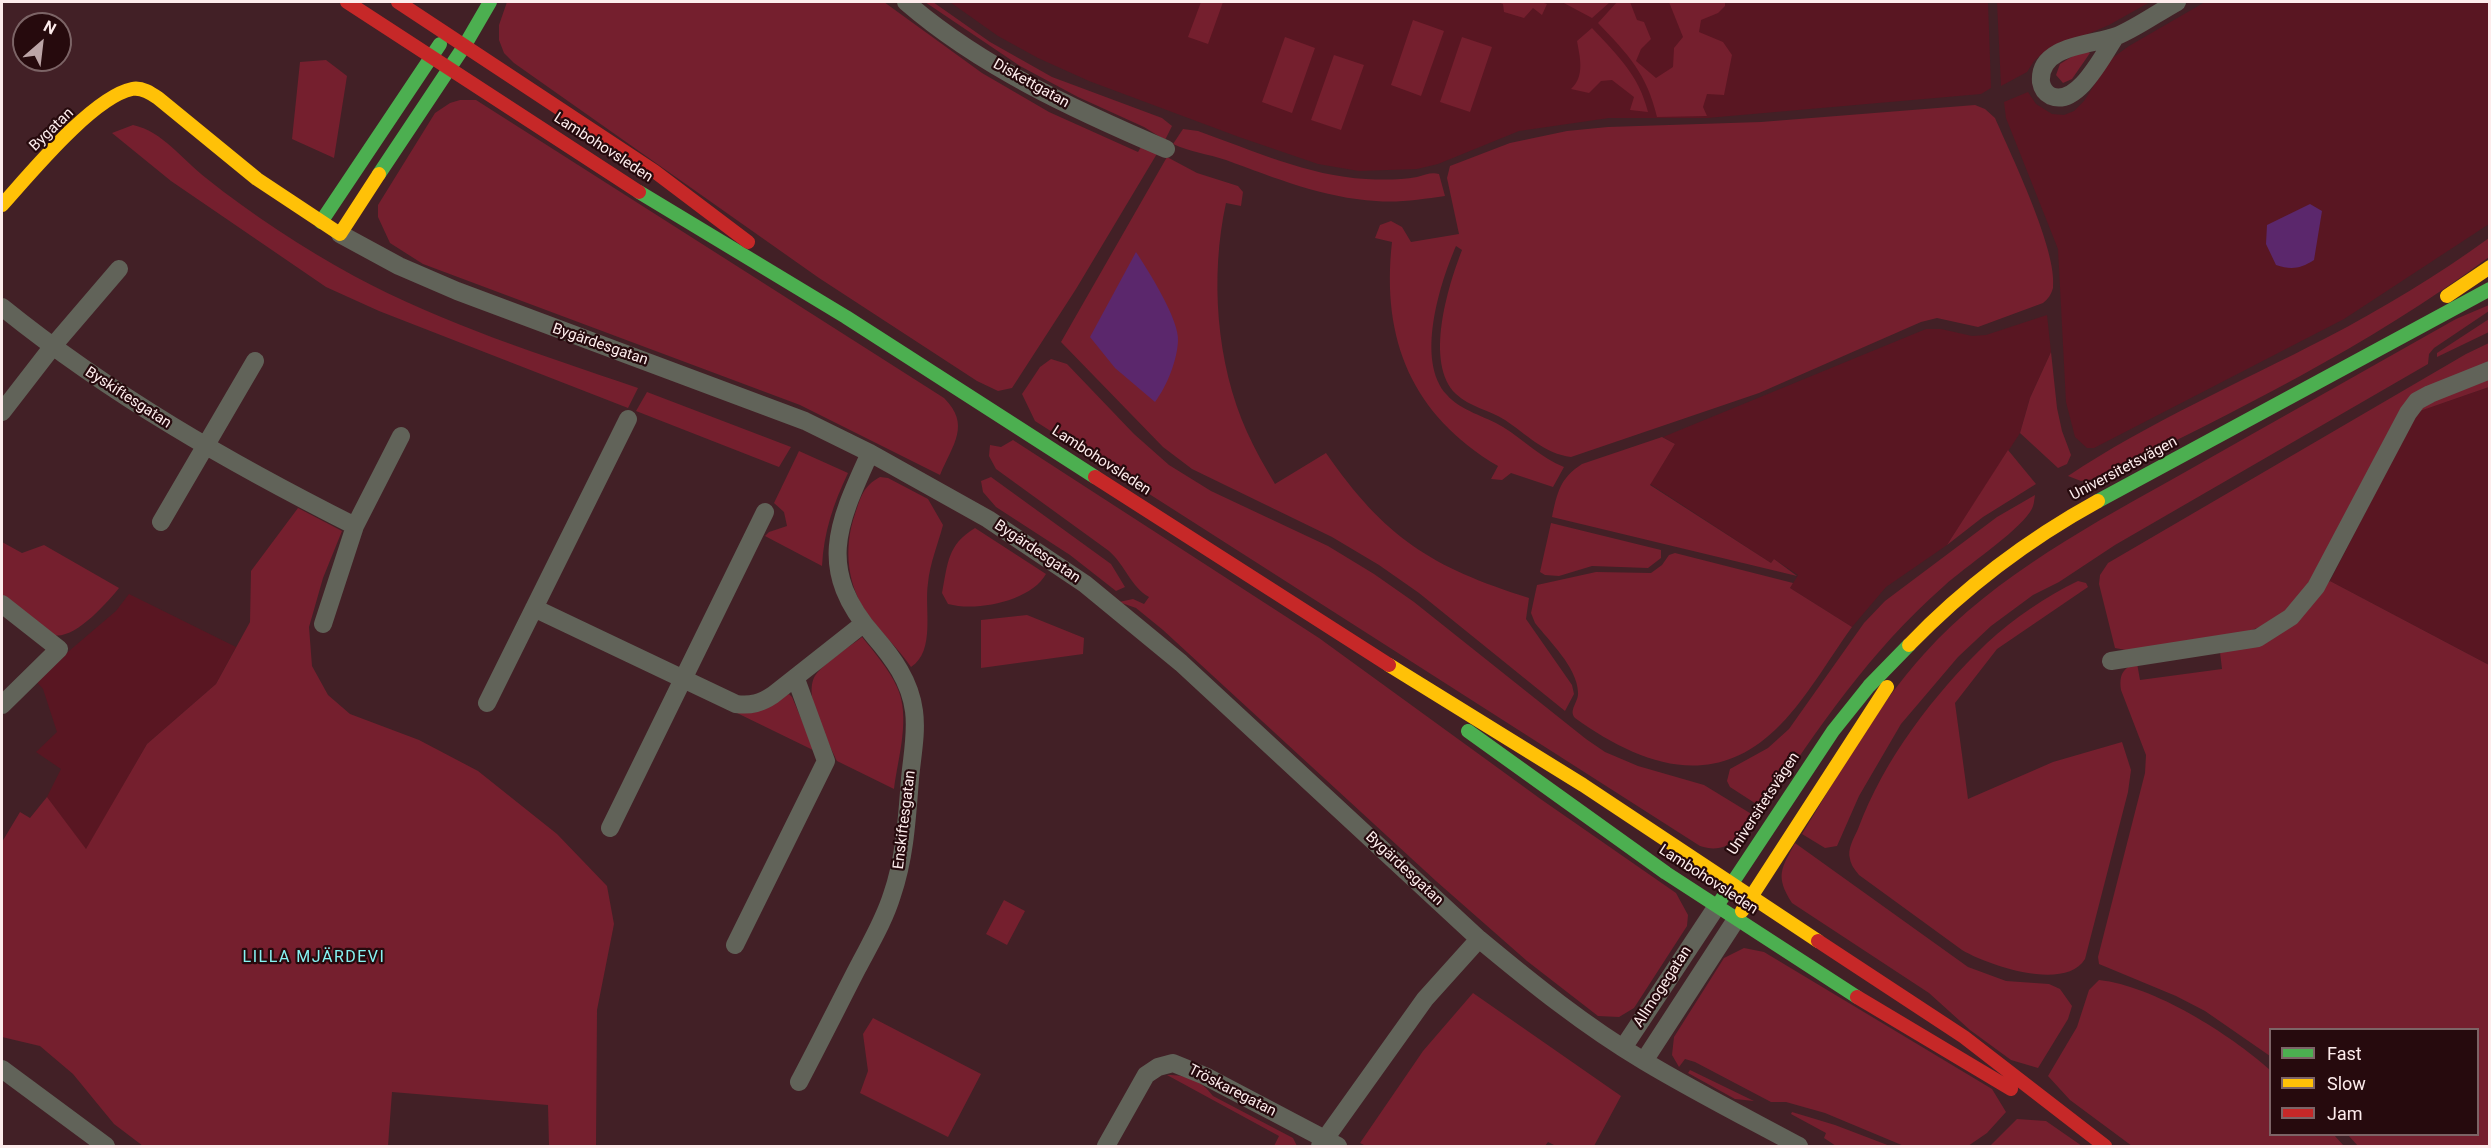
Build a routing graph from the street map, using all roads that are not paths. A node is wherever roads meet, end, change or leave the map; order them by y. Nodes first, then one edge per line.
1 (347, 2) edge
2 (398, 2) edge
3 (490, 2) edge
4 (906, 2) edge
5 (2177, 2) edge
6 (451, 29) junction
7 (2116, 36) dead end
8 (465, 45) junction
9 (431, 58) junction
10 (449, 69) junction
11 (134, 89) joint
12 (1166, 149) dead end
13 (2, 206) edge
14 (321, 222) junction
15 (340, 234) junction
16 (2490, 267) edge
17 (119, 269) dead end
18 (2490, 289) edge
19 (2, 307) edge
20 (846, 317) junction
21 (53, 346) junction
22 (255, 361) dead end
23 (2490, 370) edge
24 (2338, 371) junction
25 (2, 412) edge
26 (628, 419) dead end
27 (402, 436) dead end
28 (204, 447) junction
29 (870, 453) junction
30 (765, 512) dead end
31 (161, 522) dead end
32 (355, 526) junction
33 (2, 604) edge
34 (534, 608) junction
35 (1938, 615) junction
36 (323, 624) dead end
37 (863, 624) junction
38 (1337, 633) junction
39 (2111, 661) dead end
40 (684, 678) junction
41 (796, 679) junction
42 (487, 704) dead end
43 (2, 705) edge
44 (610, 828) dead end
45 (1732, 884) junction
46 (1750, 896) junction
47 (1717, 906) junction
48 (1737, 918) junction
49 (1479, 939) junction
50 (735, 945) dead end
51 (1623, 1048) junction
52 (1644, 1061) junction
53 (2, 1069) edge
54 (799, 1082) dead end
55 (2079, 1127) junction
56 (1328, 1144) edge
57 (106, 1146) edge
58 (1106, 1146) edge
59 (1799, 1146) edge
60 (2105, 1146) edge

1 - 9 main road, Lambohovsleden
2 - 6 main road, Lambohovsleden
3 - 8 main road
4 - 12 street, Diskettgatan
5 - 7 street
6 - 8 main road, Lambohovsleden
6 - 9 main road
8 - 10 main road
8 - 20 main road, Lambohovsleden
9 - 10 main road, Lambohovsleden
9 - 14 main road
10 - 15 main road
10 - 20 main road, Lambohovsleden
11 - 13 main road, Bygatan
11 - 14 main road, Bygärdesgatan
14 - 15 main road, Bygärdesgatan
15 - 29 street, Bygärdesgatan
16 - 24 main road, Universitetsvägen
17 - 21 street
18 - 24 main road, Universitetsvägen
19 - 21 street, Byskiftesgatan
20 - 38 main road, Lambohovsleden
21 - 25 street
21 - 28 street, Byskiftesgatan
22 - 28 street
23 - 39 street
24 - 35 main road, Universitetsvägen
26 - 34 street
27 - 32 street
28 - 31 street
28 - 32 street, Byskiftesgatan
29 - 37 street, Enskiftesgatan
29 - 49 street, Bygärdesgatan
30 - 40 street
32 - 36 street
33 - 43 street
34 - 40 street
34 - 42 street
35 - 45 main road, Universitetsvägen
35 - 46 main road, Universitetsvägen
37 - 41 street
37 - 54 street, Enskiftesgatan
38 - 45 main road, Lambohovsleden
38 - 47 main road, Lambohovsleden
40 - 41 street
40 - 44 street
41 - 50 street
45 - 46 main road, Lambohovsleden
45 - 47 main road, Universitetsvägen
46 - 48 main road, Universitetsvägen
46 - 55 main road, Lambohovsleden
47 - 48 main road, Lambohovsleden
47 - 51 street, Allmogegatan
48 - 52 street, Allmogegatan
48 - 55 main road, Lambohovsleden
49 - 51 street, Bygärdesgatan
49 - 56 street, Tröskaregatan
51 - 52 street
52 - 59 street
53 - 57 street
55 - 60 main road, Lambohovsleden
56 - 58 street, Tröskaregatan

